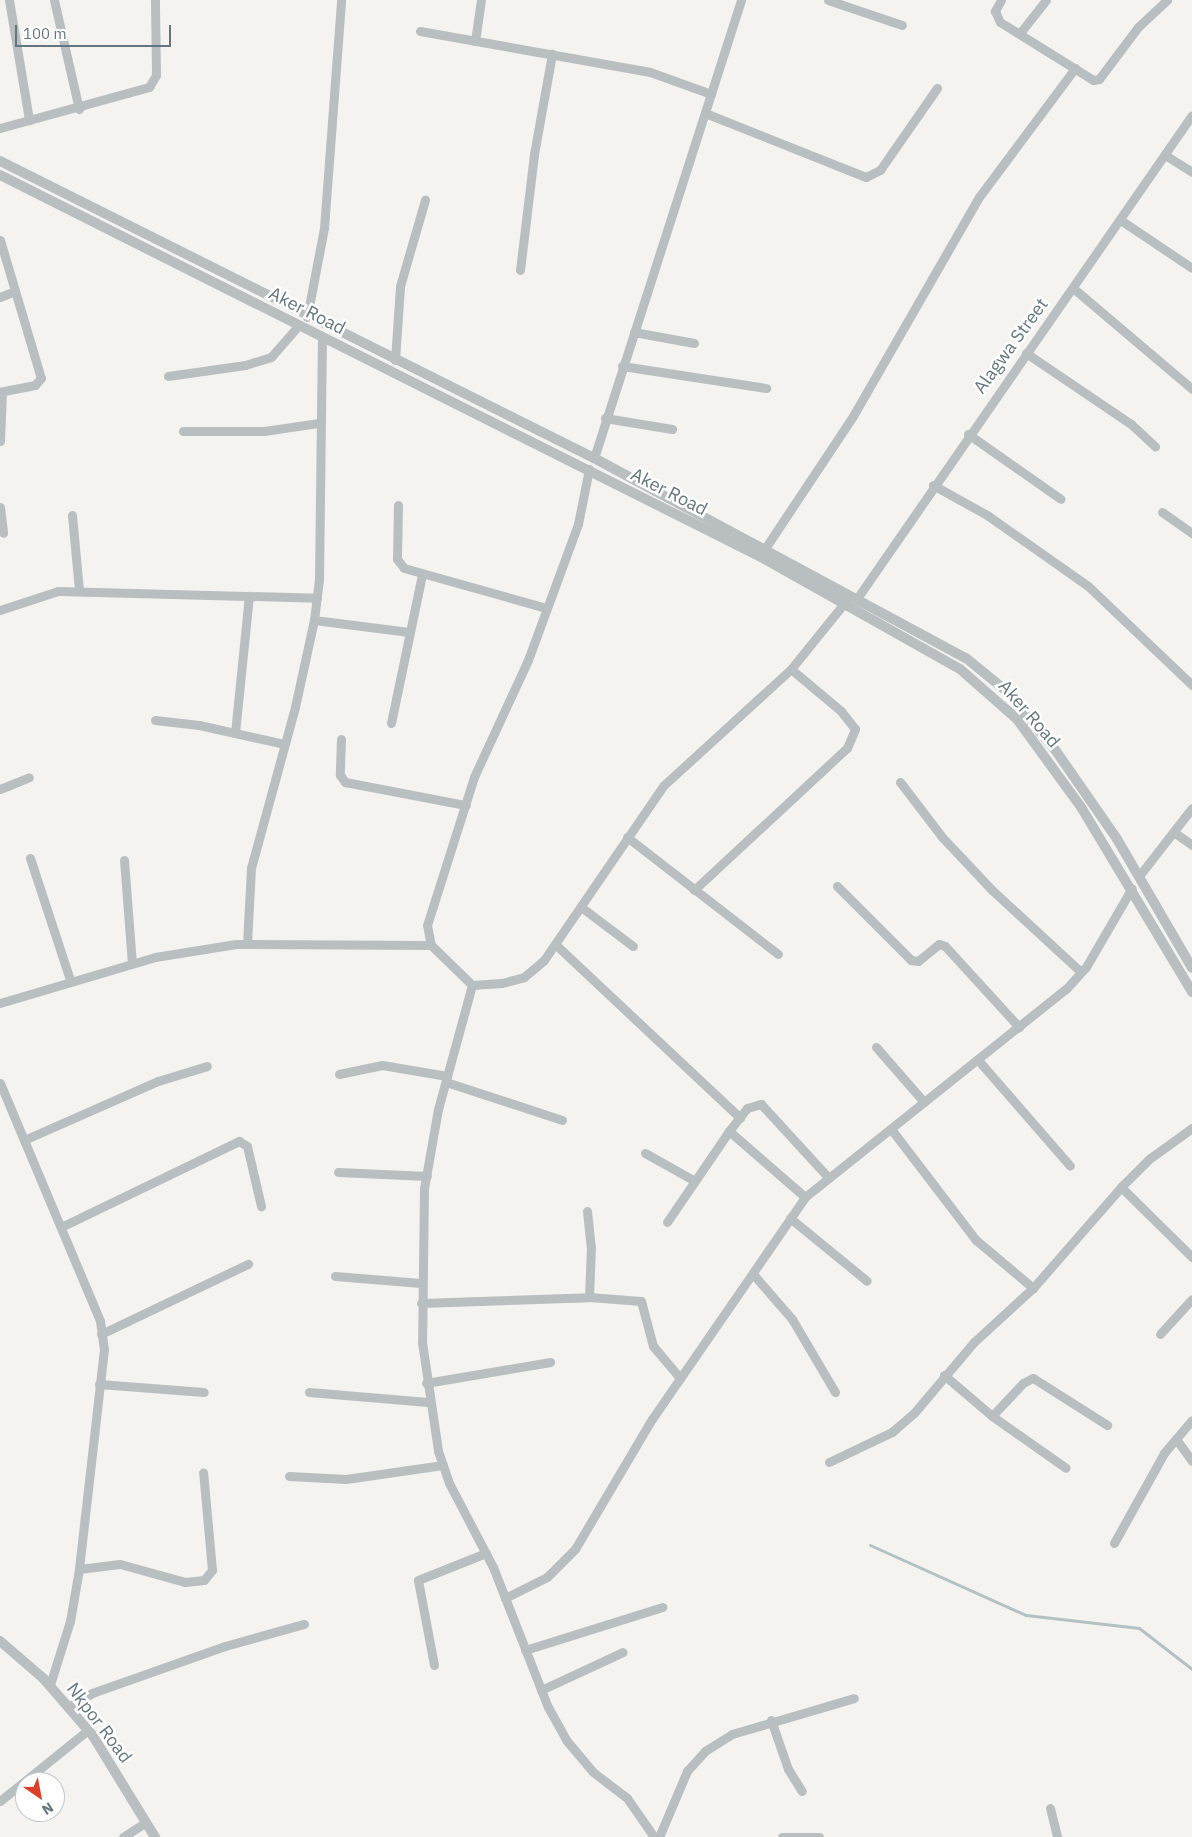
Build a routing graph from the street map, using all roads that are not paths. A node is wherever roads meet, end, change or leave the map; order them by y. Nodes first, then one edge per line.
1 (9, 0) edge
2 (54, 0) edge
3 (155, 0) edge
4 (341, 0) edge
5 (481, 0) edge
6 (741, 0) edge
7 (828, 0) edge
8 (1001, 0) edge
9 (1046, 0) edge
10 (1167, 0) edge
11 (902, 25) dead end
12 (420, 31) dead end
13 (1020, 33) junction
14 (475, 41) junction
15 (552, 54) junction
16 (1075, 68) junction
17 (937, 88) dead end
18 (711, 94) junction
19 (79, 109) junction
20 (705, 113) junction
21 (1192, 114) edge
22 (29, 120) junction
23 (0, 128) edge
24 (1165, 155) junction
25 (0, 161) edge
26 (1192, 172) edge
27 (0, 175) edge
28 (425, 200) dead end
29 (1122, 221) junction
30 (0, 240) edge
31 (1192, 268) edge
32 (520, 270) dead end
33 (247, 284) junction
34 (1073, 288) junction
35 (15, 291) junction
36 (242, 296) junction
37 (0, 297) edge
38 (307, 317) junction
39 (298, 326) junction
40 (634, 332) junction
41 (322, 336) junction
42 (694, 343) dead end
43 (1026, 353) junction
44 (395, 360) junction
45 (622, 366) junction
46 (168, 376) dead end
47 (766, 388) dead end
48 (1192, 389) edge
49 (1, 392) edge
50 (605, 418) junction
51 (319, 423) junction
52 (672, 429) dead end
53 (182, 431) dead end
54 (968, 434) junction
55 (0, 441) edge
56 (1155, 446) dead end
57 (594, 458) junction
58 (589, 469) junction
59 (933, 485) junction
60 (1061, 499) dead end
61 (398, 505) dead end
62 (0, 507) edge
63 (1162, 512) dead end
64 (72, 515) dead end
65 (3, 533) dead end
66 (1192, 533) edge
67 (766, 548) junction
68 (422, 574) junction
69 (79, 591) junction
70 (249, 596) junction
71 (858, 597) junction
72 (317, 598) junction
73 (845, 602) junction
74 (546, 608) junction
75 (0, 610) edge
76 (314, 620) junction
77 (409, 632) junction
78 (791, 669) junction
79 (1192, 685) edge
80 (155, 720) dead end
81 (391, 723) dead end
82 (235, 733) junction
83 (341, 739) dead end
84 (284, 744) junction
85 (29, 777) dead end
86 (900, 782) dead end
87 (0, 789) edge
88 (466, 805) junction
89 (1192, 808) edge
90 (1175, 832) junction
91 (627, 837) junction
92 (1192, 845) edge
93 (30, 858) dead end
94 (124, 860) dead end
95 (1139, 876) junction
96 (837, 886) dead end
97 (1132, 888) junction
98 (694, 890) junction
99 (581, 907) junction
100 (246, 944) junction
101 (556, 944) junction
102 (431, 945) junction
103 (633, 946) dead end
104 (778, 954) dead end
105 (132, 963) junction
106 (1192, 968) edge
107 (1081, 972) junction
108 (70, 980) junction
109 (472, 985) junction
110 (1192, 992) edge
111 (0, 1003) edge
112 (1019, 1027) junction
113 (876, 1047) dead end
114 (978, 1060) junction
115 (207, 1066) dead end
116 (339, 1074) dead end
117 (446, 1079) junction
118 (1, 1087) edge
119 (924, 1102) junction
120 (740, 1118) junction
121 (562, 1120) dead end
122 (1192, 1128) edge
123 (891, 1129) junction
124 (729, 1132) junction
125 (24, 1140) junction
126 (645, 1153) dead end
127 (1070, 1166) dead end
128 (338, 1172) dead end
129 (426, 1176) junction
130 (827, 1176) junction
131 (695, 1181) junction
132 (1121, 1186) junction
133 (805, 1197) junction
134 (261, 1206) dead end
135 (587, 1211) dead end
136 (790, 1218) junction
137 (667, 1222) dead end
138 (61, 1227) junction
139 (1192, 1257) edge
140 (248, 1264) dead end
141 (753, 1274) junction
142 (335, 1276) dead end
143 (867, 1281) dead end
144 (421, 1283) junction
145 (1034, 1288) junction
146 (588, 1297) junction
147 (1192, 1299) edge
148 (421, 1303) junction
149 (101, 1334) junction
150 (1160, 1334) dead end
151 (550, 1362) dead end
152 (944, 1375) junction
153 (680, 1378) junction
154 (426, 1383) junction
155 (99, 1384) junction
156 (204, 1392) dead end
157 (309, 1392) dead end
158 (835, 1392) dead end
159 (428, 1402) junction
160 (992, 1416) junction
161 (1192, 1420) edge
162 (1107, 1425) dead end
163 (1176, 1438) junction
164 (1192, 1461) edge
165 (830, 1462) dead end
166 (443, 1465) junction
167 (1066, 1468) dead end
168 (203, 1472) dead end
169 (289, 1476) dead end
170 (1114, 1543) dead end
171 (486, 1553) junction
172 (79, 1569) junction
173 (505, 1598) junction
174 (662, 1607) dead end
175 (304, 1624) dead end
176 (0, 1641) edge
177 (526, 1650) junction
178 (623, 1652) dead end
179 (434, 1664) dead end
180 (50, 1685) junction
181 (541, 1690) junction
182 (854, 1698) dead end
183 (68, 1707) junction
184 (771, 1720) junction
185 (88, 1730) junction
186 (802, 1791) dead end
187 (0, 1802) edge
188 (1050, 1808) dead end
189 (146, 1822) junction
190 (123, 1837) edge
191 (155, 1837) edge
192 (654, 1837) edge
193 (659, 1837) edge
194 (782, 1837) edge
195 (819, 1837) edge
196 (1058, 1837) edge

1 - 22 street
2 - 19 street
3 - 19 street
4 - 38 street
5 - 14 street
6 - 18 street
7 - 11 street
8 - 13 street
9 - 13 street
10 - 16 street
12 - 14 street
13 - 16 street
14 - 15 street
15 - 18 street
15 - 32 street
16 - 67 street
17 - 20 street
18 - 20 street
19 - 22 street
20 - 40 street
21 - 24 street, Alagwa Street
22 - 23 street
24 - 26 street
24 - 29 street, Alagwa Street
25 - 33 street, Aker Road
27 - 36 street, Aker Road
28 - 44 street
29 - 31 street
29 - 34 street, Alagwa Street
30 - 35 street
33 - 36 street
33 - 38 street, Aker Road
34 - 43 street, Alagwa Street
34 - 48 street
35 - 37 street
35 - 49 street
36 - 39 street, Aker Road
38 - 44 street, Aker Road
39 - 41 street, Aker Road
39 - 46 street
40 - 42 street
40 - 45 street
41 - 51 street
41 - 58 street, Aker Road
43 - 54 street, Alagwa Street
43 - 56 street
44 - 57 street, Aker Road
45 - 47 street
45 - 50 street
49 - 55 street
50 - 52 street
50 - 57 street
51 - 53 street
51 - 72 street
54 - 59 street, Alagwa Street
54 - 60 street
57 - 67 street, Aker Road
58 - 73 street, Aker Road
58 - 74 street
59 - 71 street, Alagwa Street
59 - 79 street
61 - 68 street
62 - 65 street
63 - 66 street
64 - 69 street
67 - 71 street, Aker Road
68 - 74 street
68 - 77 street
69 - 70 street
69 - 75 street
70 - 72 street
70 - 82 street
71 - 95 street, Aker Road
72 - 76 street
73 - 78 street
73 - 97 street, Aker Road
74 - 88 street
76 - 77 street
76 - 84 street
77 - 81 street
78 - 91 street
78 - 98 street
80 - 82 street
82 - 84 street
83 - 88 street
84 - 100 street
85 - 87 street
86 - 107 street
88 - 102 street
89 - 90 street
90 - 92 street
90 - 95 street
91 - 98 street
91 - 99 street
93 - 108 street
94 - 105 street
95 - 106 street, Aker Road
96 - 112 street
97 - 107 street
97 - 110 street, Aker Road
98 - 104 street
99 - 101 street
99 - 103 street
100 - 102 street
100 - 105 street
101 - 109 street
101 - 120 street
102 - 109 street
105 - 108 street
107 - 112 street
108 - 111 street
109 - 117 street
112 - 114 street
113 - 119 street
114 - 119 street
114 - 127 street
115 - 125 street
116 - 117 street
117 - 121 street
117 - 129 street
118 - 125 street
119 - 123 street
120 - 124 street
120 - 130 street
122 - 132 street
123 - 130 street
123 - 145 street
124 - 131 street
124 - 133 street
125 - 138 street
126 - 131 street
128 - 129 street
129 - 144 street
130 - 133 street
131 - 137 street
132 - 139 street
132 - 145 street
133 - 136 street
134 - 138 street
135 - 146 street
136 - 141 street
136 - 143 street
138 - 149 street
140 - 149 street
141 - 153 street
141 - 158 street
142 - 144 street
144 - 148 street
145 - 152 street
146 - 148 street
146 - 153 street
147 - 150 street
148 - 154 street
149 - 155 street
151 - 154 street
152 - 160 street
152 - 165 street
153 - 173 street
154 - 159 street
155 - 156 street
155 - 172 street
157 - 159 street
159 - 166 street
160 - 162 street
160 - 167 street
161 - 163 street
163 - 164 street
163 - 170 street
166 - 169 street
166 - 171 street
168 - 172 street
171 - 173 street
171 - 179 street
172 - 180 street
173 - 177 street
174 - 177 street
175 - 183 street
176 - 180 street, Nkpor Road
177 - 181 street
178 - 181 street
180 - 183 street, Nkpor Road
181 - 192 street
182 - 184 street
183 - 185 street, Nkpor Road
184 - 186 street
184 - 193 street
185 - 187 street
185 - 189 street, Nkpor Road
188 - 196 street
189 - 190 street
189 - 191 street, Nkpor Road
194 - 195 street

